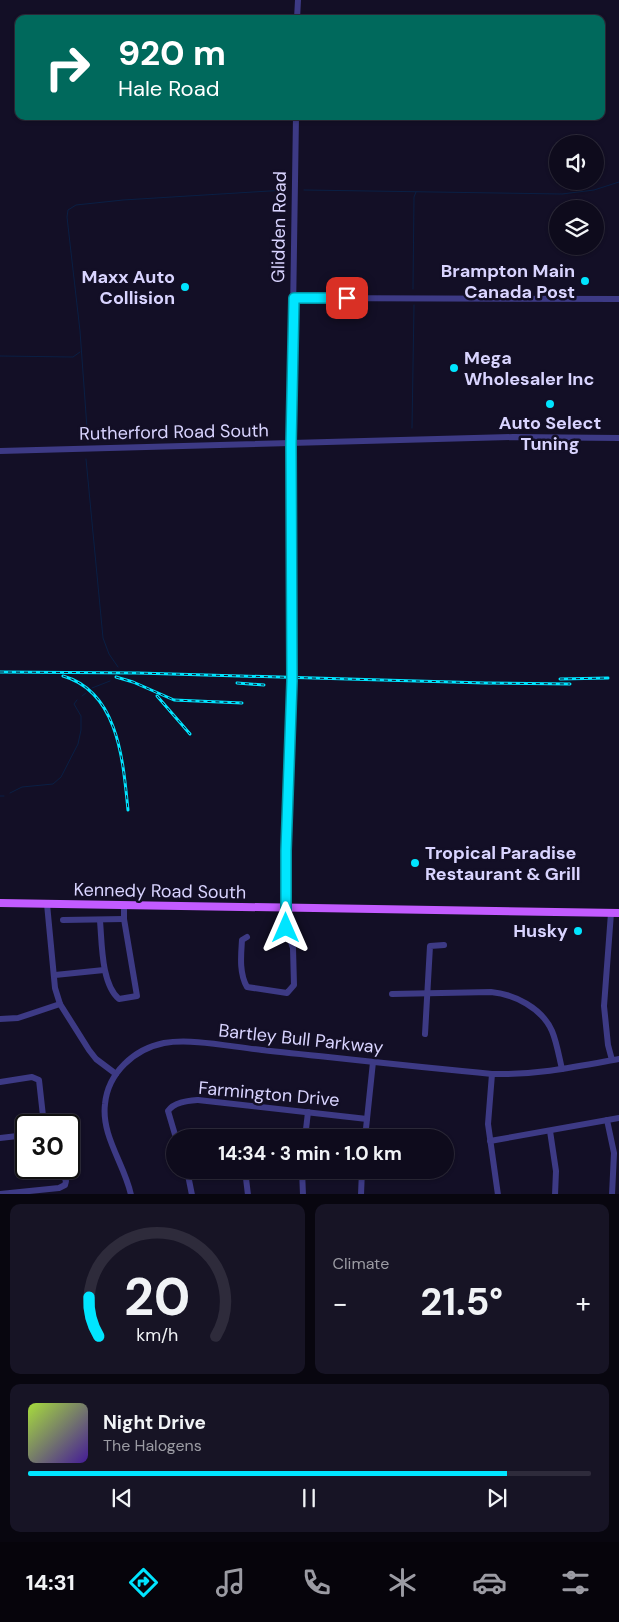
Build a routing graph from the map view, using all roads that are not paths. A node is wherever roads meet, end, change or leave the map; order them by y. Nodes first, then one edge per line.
1 (298, 0) edge
2 (297, 15) edge
3 (296, 120) edge
4 (294, 298) junction
5 (619, 298) edge
6 (619, 438) edge
7 (291, 444) junction
8 (0, 451) edge
9 (0, 903) edge
10 (47, 904) junction
11 (124, 906) junction
12 (286, 909) junction
13 (615, 913) edge
14 (64, 920) dead end
15 (100, 920) junction
16 (124, 920) junction
17 (247, 937) dead end
18 (444, 945) dead end
19 (104, 970) junction
20 (55, 975) junction
21 (392, 994) dead end
22 (427, 994) junction
23 (60, 1004) junction
24 (0, 1019) edge
25 (425, 1034) dead end
26 (615, 1059) edge
27 (373, 1062) junction
28 (562, 1069) junction
29 (116, 1074) junction
30 (492, 1074) junction
31 (0, 1082) edge
32 (308, 1112) junction
33 (43, 1114) edge
34 (619, 1118) edge
35 (367, 1119) junction
36 (607, 1120) junction
37 (173, 1129) edge
38 (306, 1129) edge
39 (366, 1129) edge
40 (550, 1131) junction
41 (15, 1136) edge
42 (0, 1138) edge
43 (490, 1141) junction
44 (65, 1179) edge
45 (189, 1179) edge
46 (246, 1179) edge
47 (302, 1179) edge
48 (362, 1179) edge
49 (0, 1194) edge
50 (131, 1194) edge
51 (192, 1194) edge
52 (248, 1194) edge
53 (303, 1194) edge
54 (361, 1194) edge
55 (498, 1194) edge
56 (555, 1194) edge
57 (612, 1194) edge

1 - 2 street
3 - 4 street, Glidden Road
4 - 5 street
4 - 7 street, Glidden Road
6 - 7 street, Rutherford Road South
7 - 8 street, Rutherford Road South
7 - 12 street, Glidden Road
9 - 10 main road, Kennedy Road South
10 - 11 main road, Kennedy Road South
10 - 20 street
11 - 12 main road, Kennedy Road South
11 - 16 street
12 - 13 main road, Kennedy Road South
12 - 17 street, Glidden Road
13 - 26 street
14 - 15 street
15 - 16 street
15 - 19 street
16 - 19 street
18 - 22 street
19 - 20 street
20 - 23 street
21 - 22 street
22 - 25 street
22 - 28 street
23 - 24 street
23 - 29 street
26 - 28 street, Bartley Bull Parkway
27 - 29 street, Bartley Bull Parkway
27 - 30 street, Bartley Bull Parkway
27 - 35 street
28 - 30 street, Bartley Bull Parkway
29 - 50 street, Bartley Bull Parkway
30 - 43 street
31 - 33 street
32 - 35 street, Farmington Drive
32 - 37 street, Farmington Drive
32 - 38 street
34 - 36 street
35 - 39 street
36 - 40 street
36 - 57 street
40 - 43 street
40 - 56 street
41 - 42 street
43 - 55 street
44 - 49 street
45 - 51 street
46 - 52 street
47 - 53 street
48 - 54 street

